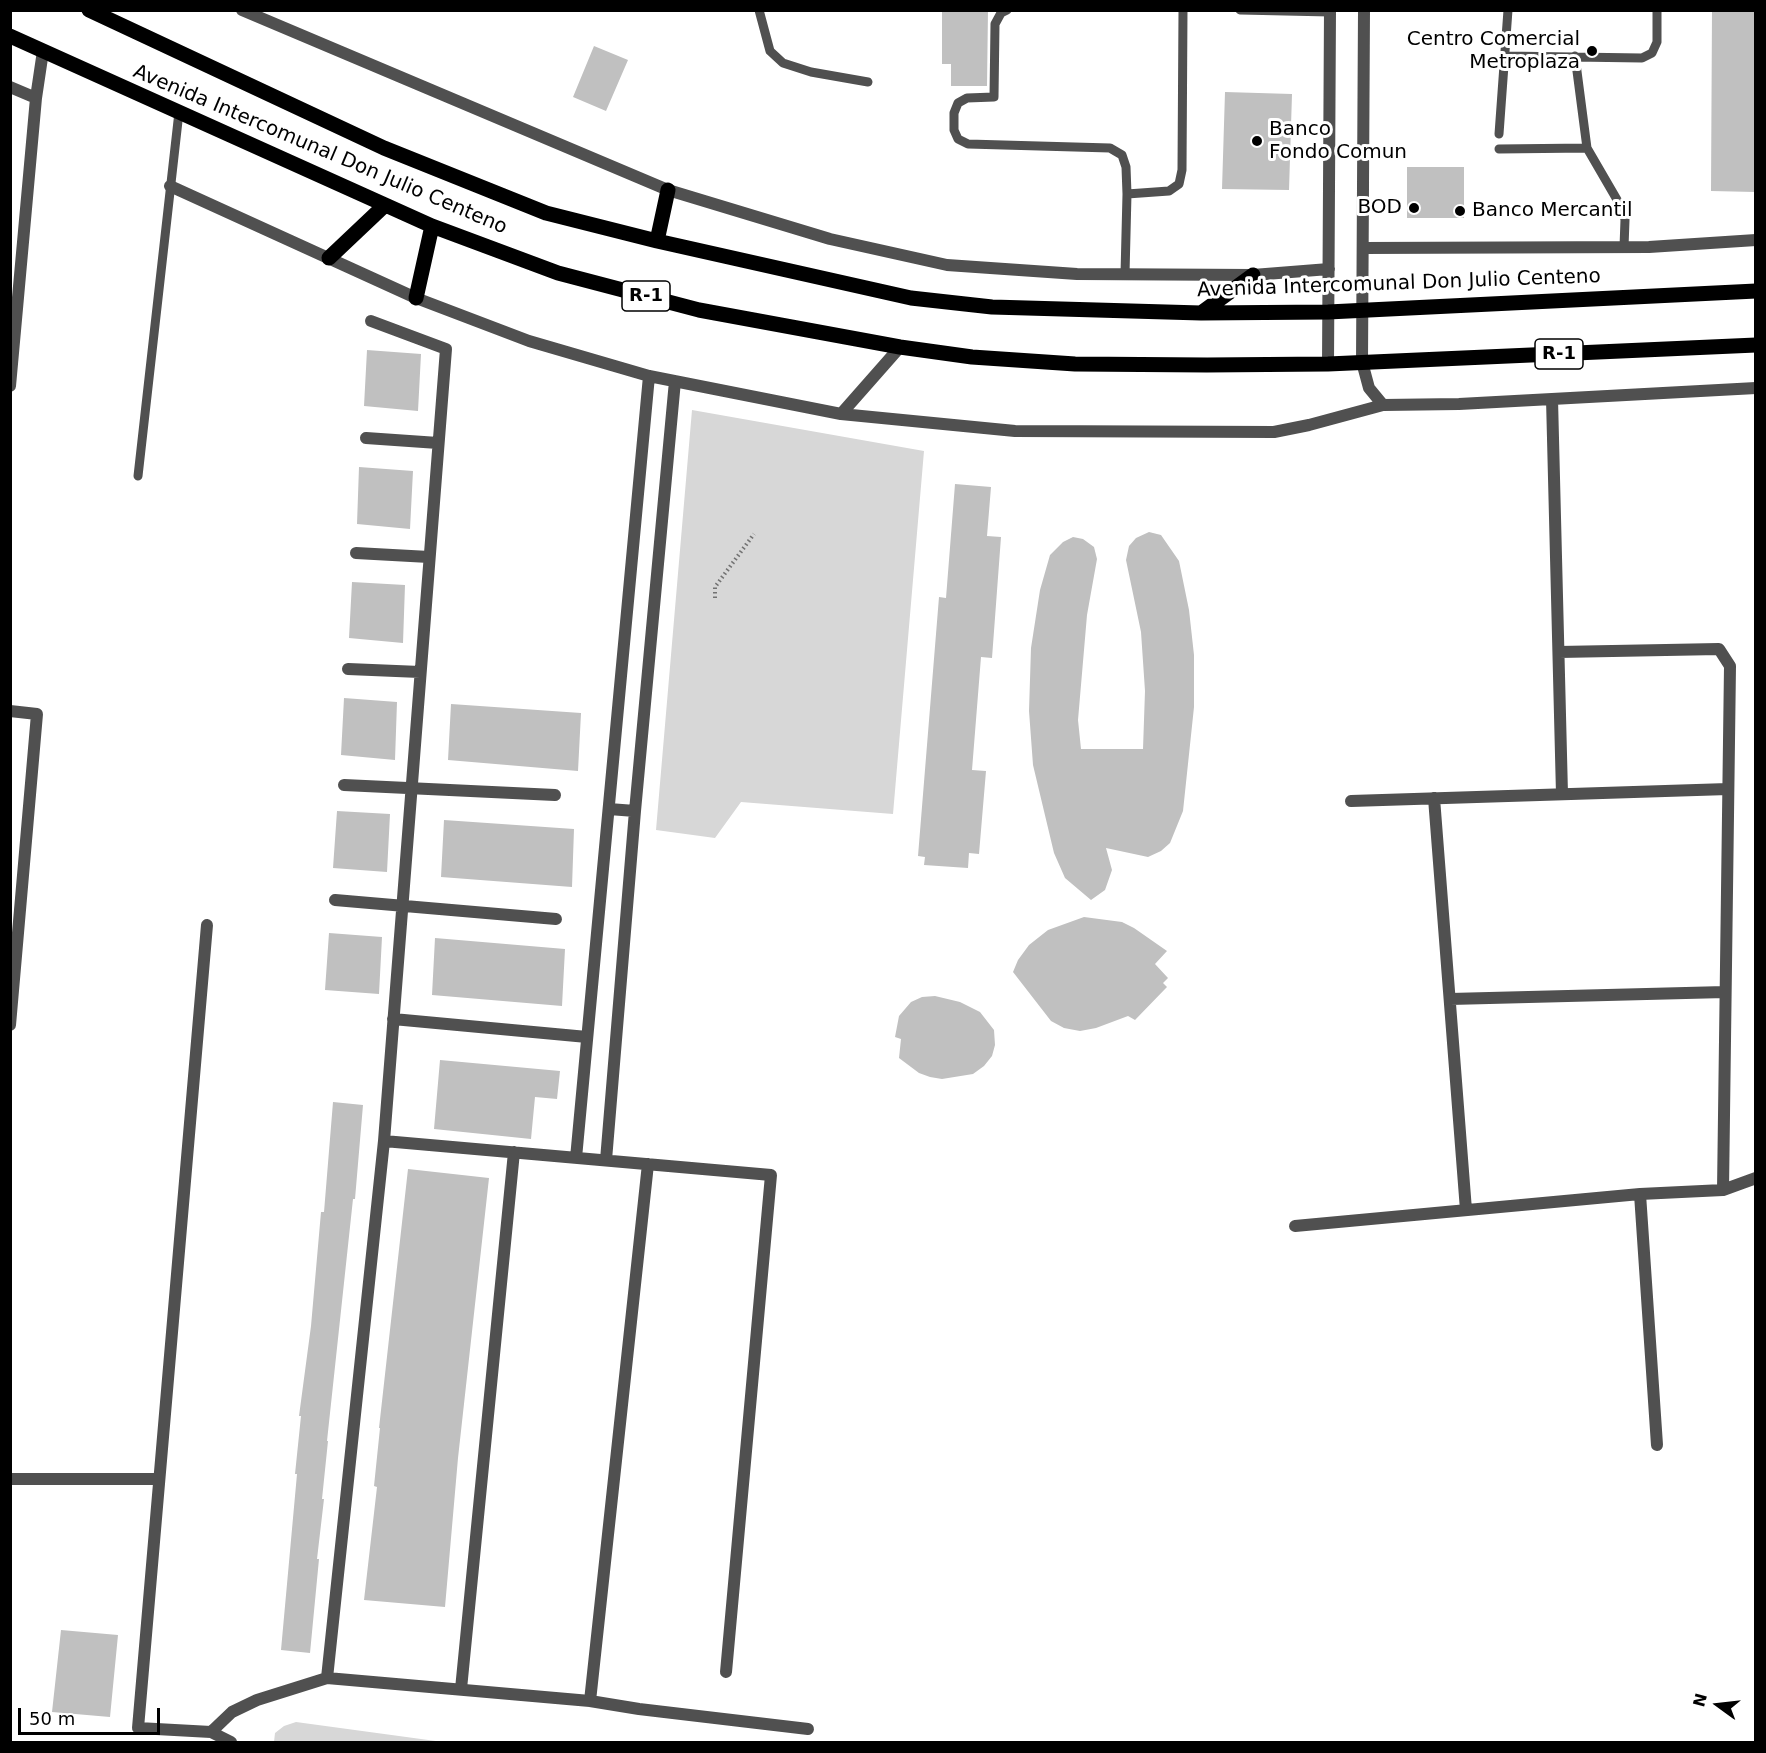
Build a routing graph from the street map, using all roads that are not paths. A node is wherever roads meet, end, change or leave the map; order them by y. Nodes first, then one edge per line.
1 (88, 10) edge
2 (242, 10) edge
3 (759, 10) edge
4 (1007, 10) edge
5 (1183, 10) edge
6 (1240, 10) edge
7 (1364, 10) edge
8 (1508, 10) edge
9 (1657, 10) edge
10 (1330, 11) edge
11 (10, 36) edge
12 (43, 51) junction
13 (1505, 56) junction
14 (1575, 56) junction
15 (868, 81) dead end
16 (10, 87) edge
17 (36, 98) junction
18 (179, 112) junction
19 (1499, 134) dead end
20 (1587, 148) junction
21 (1499, 149) dead end
22 (170, 186) junction
23 (668, 190) junction
24 (1127, 194) junction
25 (385, 205) junction
26 (432, 226) junction
27 (1755, 240) edge
28 (657, 241) junction
29 (1624, 247) junction
30 (1363, 248) junction
31 (329, 258) junction
32 (1329, 269) junction
33 (1125, 274) junction
34 (1253, 275) junction
35 (1755, 291) edge
36 (416, 298) junction
37 (1363, 310) junction
38 (1328, 312) junction
39 (1201, 313) junction
40 (371, 321) dead end
41 (1755, 345) edge
42 (900, 347) junction
43 (1362, 362) junction
44 (1328, 364) junction
45 (649, 376) junction
46 (675, 381) junction
47 (10, 386) edge
48 (1755, 388) edge
49 (1552, 399) junction
50 (1383, 405) junction
51 (841, 414) junction
52 (366, 438) dead end
53 (438, 443) junction
54 (138, 476) dead end
55 (356, 553) dead end
56 (429, 557) junction
57 (1559, 652) junction
58 (348, 669) dead end
59 (420, 672) junction
60 (10, 711) edge
61 (344, 785) dead end
62 (1728, 789) junction
63 (411, 790) junction
64 (1562, 794) junction
65 (555, 795) dead end
66 (1434, 798) junction
67 (1352, 801) dead end
68 (609, 809) junction
69 (635, 811) junction
70 (335, 900) dead end
71 (402, 906) junction
72 (556, 919) dead end
73 (207, 925) dead end
74 (1725, 992) junction
75 (1450, 999) junction
76 (393, 1019) junction
77 (10, 1025) edge
78 (588, 1037) junction
79 (384, 1141) junction
80 (514, 1152) junction
81 (576, 1158) junction
82 (606, 1160) junction
83 (648, 1164) junction
84 (1755, 1178) edge
85 (1724, 1190) junction
86 (1640, 1194) junction
87 (1466, 1210) junction
88 (1295, 1226) dead end
89 (1657, 1445) dead end
90 (10, 1479) edge
91 (159, 1479) junction
92 (726, 1672) dead end
93 (327, 1678) junction
94 (461, 1689) junction
95 (590, 1701) junction
96 (808, 1729) dead end
97 (212, 1732) junction
98 (231, 1743) edge

1 - 28 main road, Avenida Intercomunal Don Julio Centeno
2 - 23 street, Avenida Intercomunal Don Julio Centeno
3 - 15 lane
4 - 24 lane
5 - 24 lane
6 - 10 lane
7 - 30 street
8 - 13 lane
9 - 14 lane
10 - 32 street
11 - 12 main road, Avenida Intercomunal Don Julio Centeno / R-1
12 - 17 street
12 - 18 main road, Avenida Intercomunal Don Julio Centeno / R-1
13 - 14 lane
13 - 19 lane
14 - 20 lane
16 - 17 street
17 - 47 street
18 - 22 lane
18 - 25 main road, Avenida Intercomunal Don Julio Centeno / R-1
20 - 21 lane
20 - 29 lane
22 - 31 street
22 - 54 lane
23 - 28 main road
23 - 33 street, Avenida Intercomunal Don Julio Centeno
24 - 33 lane
25 - 26 main road, Avenida Intercomunal Don Julio Centeno / R-1
25 - 31 main road
26 - 36 main road
26 - 42 main road, Avenida Intercomunal Don Julio Centeno / R-1
27 - 29 street, Avenida Intercomunal Don Julio Centeno
28 - 39 main road, Avenida Intercomunal Don Julio Centeno
29 - 30 street, Avenida Intercomunal Don Julio Centeno
30 - 37 street
31 - 36 street
32 - 34 street, Avenida Intercomunal Don Julio Centeno
32 - 38 street
33 - 34 street, Avenida Intercomunal Don Julio Centeno
34 - 39 main road
35 - 37 main road, Avenida Intercomunal Don Julio Centeno
36 - 45 street
37 - 38 main road, Avenida Intercomunal Don Julio Centeno
37 - 43 street
38 - 39 main road, Avenida Intercomunal Don Julio Centeno
38 - 44 street
40 - 53 street
41 - 43 main road, Avenida Intercomunal Don Julio Centeno / R-1
42 - 44 main road, Avenida Intercomunal Don Julio Centeno / R-1
42 - 51 street
43 - 44 main road, Avenida Intercomunal Don Julio Centeno / R-1
43 - 50 street
45 - 46 street
45 - 68 street
46 - 51 street
46 - 69 street
48 - 49 street
49 - 50 street
49 - 57 street
50 - 51 street
52 - 53 street
53 - 56 street
55 - 56 street
56 - 59 street
57 - 62 street
57 - 64 street
58 - 59 street
59 - 63 street
60 - 77 street
61 - 63 street
62 - 64 street
62 - 74 street
63 - 65 street
63 - 71 street
64 - 66 street
66 - 67 street
66 - 75 street
68 - 69 street
68 - 78 street
69 - 82 street
70 - 71 street
71 - 72 street
71 - 76 street
73 - 91 street
74 - 75 street
74 - 85 street
75 - 87 street
76 - 78 street
76 - 79 street
78 - 81 street
79 - 80 street
79 - 93 street
80 - 81 street
80 - 94 street
81 - 82 street
82 - 83 street
83 - 92 street
83 - 95 street
84 - 85 street
85 - 86 street
86 - 87 street
86 - 89 street
87 - 88 street
90 - 91 street
91 - 97 street
93 - 94 street
93 - 97 street
94 - 95 street
95 - 96 street
97 - 98 street

